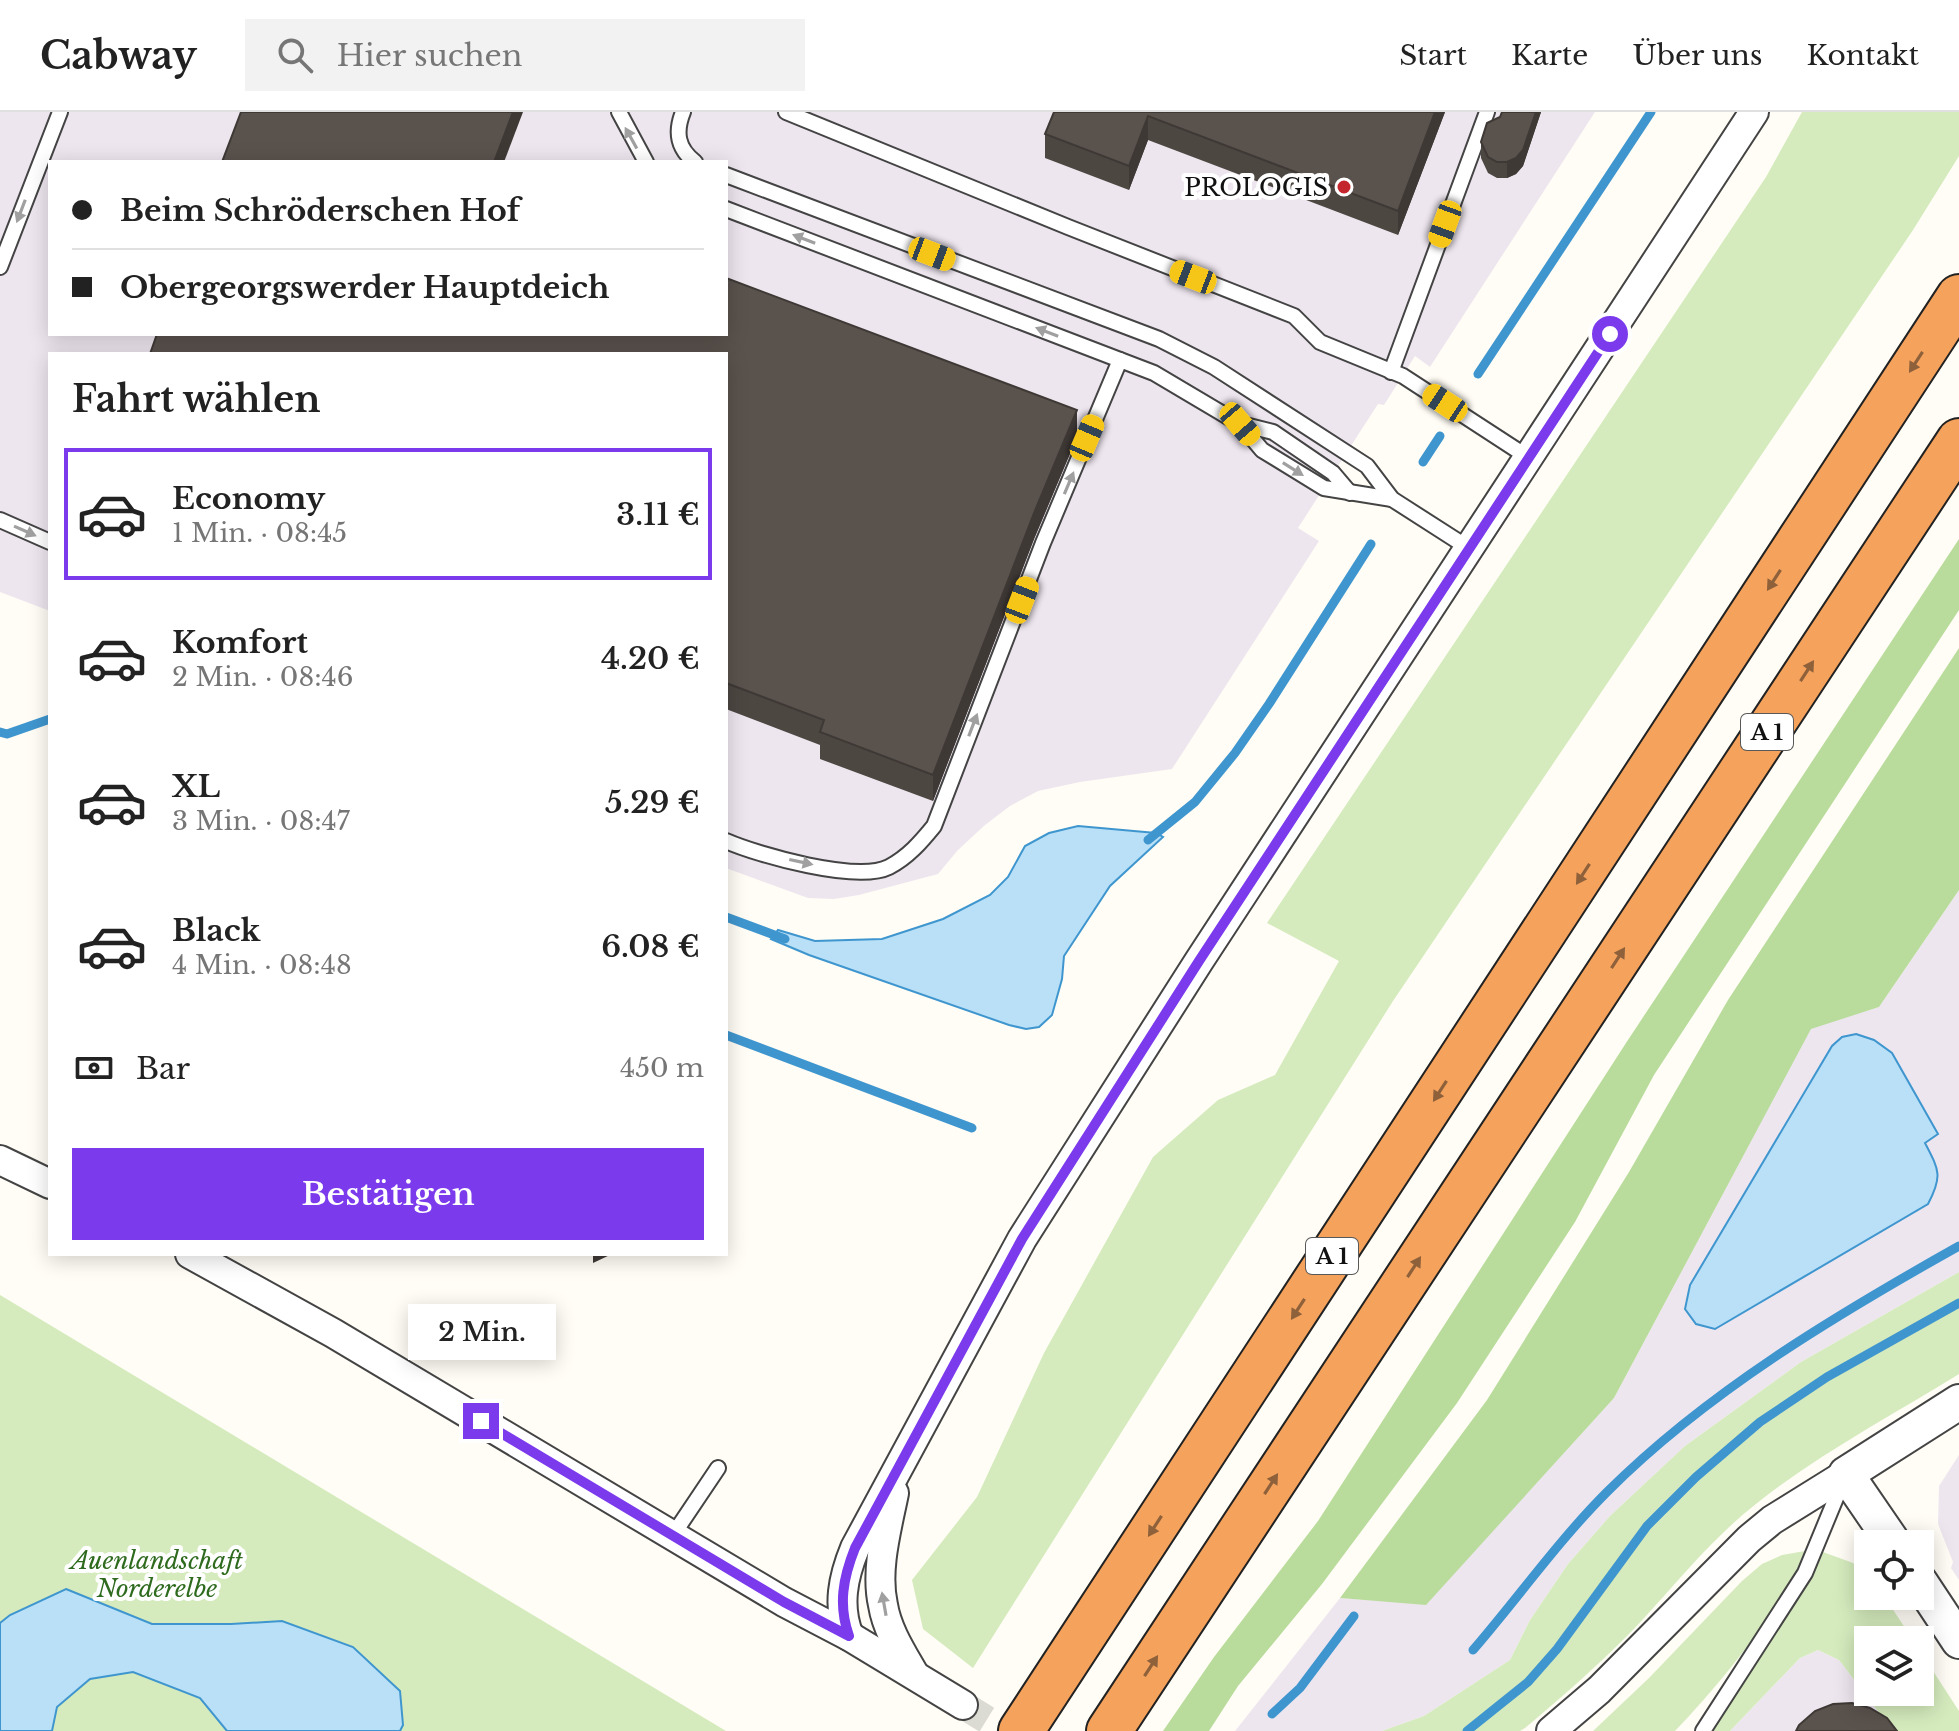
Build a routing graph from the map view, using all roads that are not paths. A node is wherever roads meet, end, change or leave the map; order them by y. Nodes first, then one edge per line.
1 (60, 112) edge
2 (619, 112) edge
3 (683, 112) edge
4 (786, 112) edge
5 (1487, 112) edge
6 (1754, 112) edge
7 (645, 160) edge
8 (693, 160) edge
9 (728, 176) edge
10 (728, 210) edge
11 (0, 267) edge
12 (1959, 297) edge
13 (1120, 360) junction
14 (1391, 372) junction
15 (1959, 441) edge
16 (1529, 458) junction
17 (1392, 499) junction
18 (0, 520) edge
19 (48, 541) edge
20 (1470, 549) junction
21 (728, 842) edge
22 (0, 1160) edge
23 (48, 1183) edge
24 (194, 1256) edge
25 (1959, 1402) edge
26 (900, 1467) junction
27 (718, 1468) dead end
28 (1846, 1474) junction
29 (1884, 1530) edge
30 (673, 1535) junction
31 (1934, 1603) edge
32 (849, 1636) junction
33 (1959, 1641) edge
34 (915, 1675) junction
35 (963, 1705) tunnel mouth
36 (1030, 1718) edge
37 (1109, 1731) edge
38 (1551, 1731) edge
39 (1703, 1731) edge

1 -> 11 lane
7 -> 2 lane
3 - 8 lane
4 - 14 lane
5 - 14 lane
6 - 16 street
9 - 17 lane
13 -> 10 lane
12 -> 36 highway, A 1
13 - 17 lane
21 -> 13 lane
14 - 16 lane
37 -> 15 highway, A 1
16 - 20 street
17 - 20 lane
18 -> 19 lane
20 - 26 street
22 - 23 street
24 - 30 street
25 - 28 street
26 - 32 street
34 -> 26 street
27 - 30 lane
28 - 29 street
28 - 38 street
28 - 39 lane
30 - 32 street
31 - 33 street
32 - 34 street
34 - 35 street

